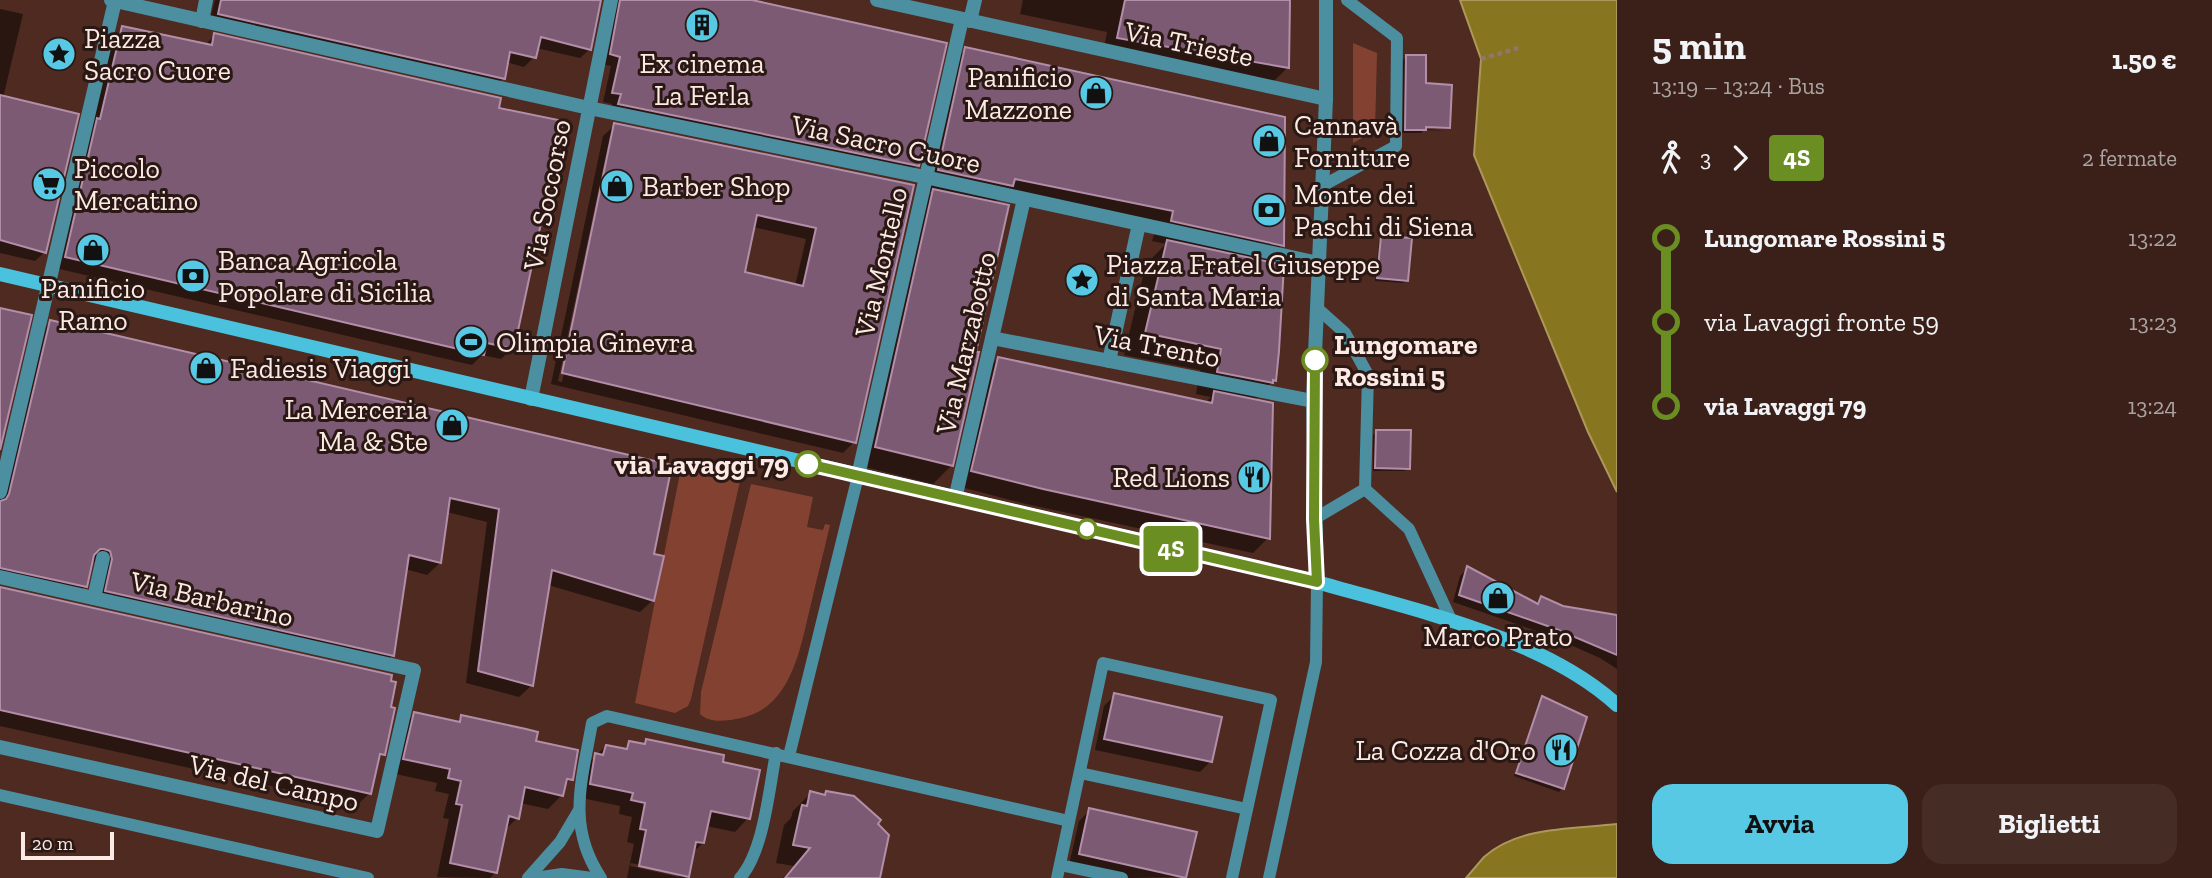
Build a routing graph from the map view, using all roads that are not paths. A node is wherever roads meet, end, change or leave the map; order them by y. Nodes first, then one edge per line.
1 (206, 0) edge
2 (611, 0) edge
3 (877, 0) edge
4 (975, 0) edge
5 (1326, 0) edge
6 (1347, 0) edge
7 (113, 1) edge
8 (966, 20) junction
9 (202, 21) junction
10 (1326, 99) junction
11 (589, 108) junction
12 (925, 177) junction
13 (1322, 186) junction
14 (1024, 199) junction
15 (1139, 224) junction
16 (1318, 263) junction
17 (0, 274) edge
18 (49, 286) junction
19 (1317, 308) junction
20 (992, 338) junction
21 (1109, 361) junction
22 (531, 399) junction
23 (1313, 401) junction
24 (858, 476) junction
25 (1365, 489) junction
26 (0, 492) edge
27 (955, 499) junction
28 (1314, 519) junction
29 (103, 558) dead end
30 (0, 577) edge
31 (1317, 582) junction
32 (94, 598) junction
33 (1452, 622) junction
34 (414, 670) joint
35 (1617, 705) edge
36 (0, 747) edge
37 (783, 755) junction
38 (1080, 773) junction
39 (0, 795) edge
40 (1247, 809) junction
41 (579, 810) junction
42 (1069, 821) junction
43 (1058, 871) edge
44 (368, 878) edge
45 (527, 878) edge
46 (535, 878) edge
47 (592, 878) edge
48 (601, 878) edge
49 (740, 878) edge
50 (1122, 878) edge
51 (1232, 878) edge
52 (1269, 878) edge

1 - 9 street
2 - 11 street, Via Soccorso
3 - 8 street, Via Trieste
4 - 8 street, Via Montello
5 - 10 street
6 - 13 lane
7 - 9 street, Via Sacro Cuore
7 - 18 street
8 - 10 street, Via Trieste
8 - 12 street, Via Montello
9 - 11 street, Via Sacro Cuore
10 - 13 street
11 - 12 street, Via Sacro Cuore
11 - 22 street, Via Soccorso
12 - 14 street, Via Sacro Cuore
12 - 24 street, Via Montello
13 - 16 street
14 - 15 street, Via Sacro Cuore
14 - 20 street, Via Marzabotto
15 - 16 street, Via Sacro Cuore
15 - 21 street
16 - 19 street
17 - 18 main road
18 - 22 main road
18 - 26 street
19 - 23 street
19 - 25 lane
20 - 21 street, Via Trento
20 - 27 street, Via Marzabotto
21 - 23 street, Via Trento
22 - 24 main road
23 - 28 street
24 - 27 main road
24 - 37 lane
25 - 28 lane
25 - 33 lane
27 - 31 main road
28 - 31 street
29 - 32 street
30 - 32 street, Via Barbarino
31 - 33 main road
31 - 52 lane
32 - 34 street, Via Barbarino
33 - 35 main road
34 - 36 street, Via del Campo
37 - 41 lane
37 - 42 lane
37 - 49 lane
38 - 40 lane
38 - 40 lane
38 - 42 lane
39 - 44 lane
40 - 51 lane
41 - 45 lane
41 - 48 lane
42 - 43 lane
43 - 50 lane
46 - 47 lane

